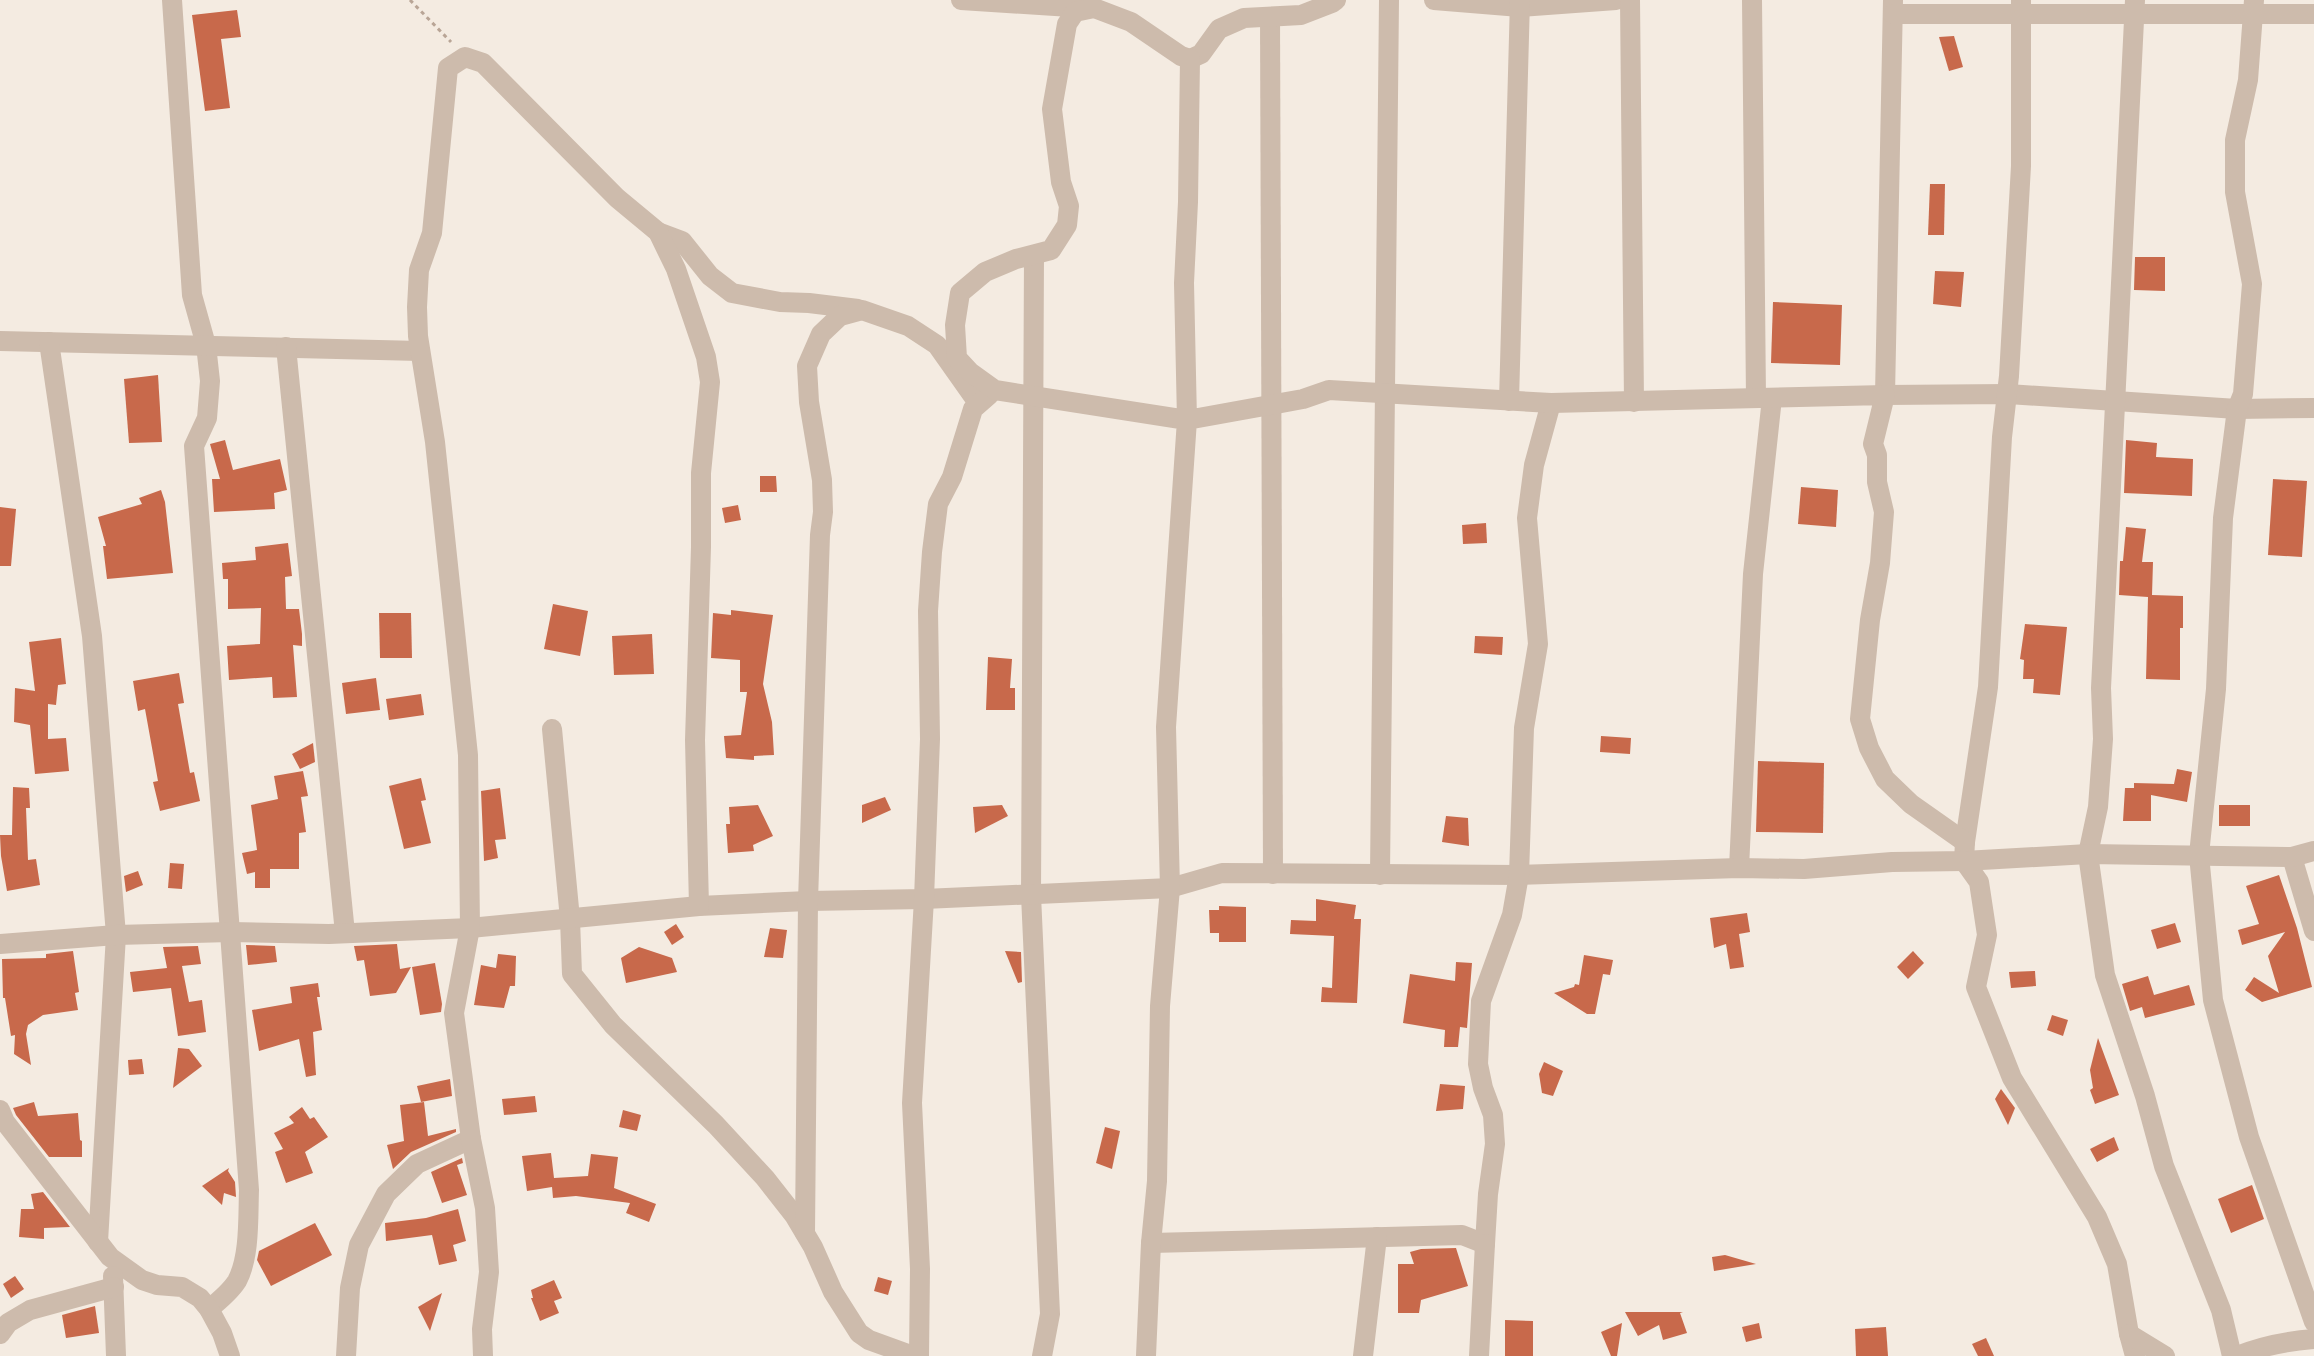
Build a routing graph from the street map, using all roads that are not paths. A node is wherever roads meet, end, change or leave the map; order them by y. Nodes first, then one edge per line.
1 (172, 0) edge
2 (961, 0) edge
3 (1336, 0) edge
4 (1389, 0) edge
5 (1434, 0) edge
6 (1616, 0) edge
7 (1630, 0) edge
8 (1752, 0) edge
9 (1520, 4) edge
10 (1893, 7) edge
11 (2020, 7) edge
12 (2135, 7) edge
13 (2254, 7) edge
14 (1094, 8) junction
15 (2314, 14) edge
16 (1270, 17) junction
17 (1190, 59) junction
18 (658, 232) junction
19 (1034, 255) junction
20 (862, 310) junction
21 (0, 341) edge
22 (49, 342) junction
23 (206, 345) junction
24 (286, 347) junction
25 (420, 351) junction
26 (995, 390) junction
27 (1385, 393) junction
28 (2008, 394) junction
29 (1885, 395) junction
30 (1033, 396) junction
31 (1764, 398) junction
32 (1509, 401) junction
33 (1634, 402) junction
34 (2115, 402) junction
35 (978, 403) junction
36 (1551, 403) junction
37 (1271, 405) junction
38 (2314, 408) edge
39 (2237, 409) junction
40 (1187, 420) junction
41 (552, 729) dead end
42 (2314, 851) edge
43 (1964, 852) junction
44 (2088, 854) junction
45 (2199, 855) junction
46 (2292, 857) junction
47 (1739, 868) junction
48 (1273, 874) junction
49 (1380, 875) junction
50 (1519, 875) junction
51 (1170, 888) junction
52 (1031, 895) junction
53 (924, 899) junction
54 (808, 901) junction
55 (699, 906) junction
56 (570, 919) junction
57 (470, 928) junction
58 (2314, 931) edge
59 (231, 932) junction
60 (345, 933) junction
61 (116, 935) junction
62 (0, 944) edge
63 (0, 1110) edge
64 (471, 1139) junction
65 (805, 1233) junction
66 (1377, 1237) junction
67 (1151, 1243) junction
68 (1485, 1244) junction
69 (104, 1249) junction
70 (114, 1287) junction
71 (209, 1309) junction
72 (2314, 1322) edge
73 (0, 1334) edge
74 (2129, 1334) junction
75 (2314, 1339) edge
76 (116, 1356) edge
77 (230, 1356) edge
78 (346, 1356) edge
79 (483, 1356) edge
80 (913, 1356) edge
81 (919, 1356) edge
82 (1042, 1356) edge
83 (1146, 1356) edge
84 (1363, 1356) edge
85 (1479, 1356) edge
86 (2135, 1356) edge
87 (2165, 1356) edge
88 (2234, 1356) edge

1 - 23 street
2 - 14 street
3 - 16 street
4 - 27 street
5 - 9 street
6 - 9 street
7 - 33 street
8 - 31 street
9 - 32 street
10 - 11 street
10 - 29 street
11 - 12 street
11 - 28 street
12 - 13 street
12 - 34 street
13 - 15 street
13 - 39 street
14 - 17 street
14 - 19 street
16 - 17 street
16 - 37 street
17 - 40 street
18 - 20 street
18 - 25 street
18 - 55 street
19 - 26 street
19 - 30 street
20 - 35 street
20 - 54 street
21 - 22 street
22 - 23 street
22 - 61 street
23 - 24 street
23 - 59 street
24 - 25 street
24 - 60 street
25 - 57 street
26 - 30 street
26 - 35 street
27 - 32 street
27 - 37 street
27 - 49 street
28 - 29 street
28 - 34 street
28 - 43 street
29 - 31 street
29 - 43 street
30 - 40 street
30 - 52 street
31 - 33 street
31 - 47 street
32 - 36 street
33 - 36 street
34 - 39 street
34 - 44 street
35 - 53 street
36 - 50 street
37 - 40 street
37 - 48 street
38 - 39 street
39 - 45 street
40 - 51 street
41 - 56 street
42 - 46 street
43 - 44 street
43 - 47 street
43 - 74 street
44 - 45 street
44 - 88 street
45 - 46 street
45 - 72 street
46 - 58 street
47 - 50 street
48 - 49 street
48 - 51 street
49 - 50 street
50 - 68 street
51 - 52 street
51 - 67 street
52 - 53 street
52 - 82 street
53 - 54 street
53 - 81 street
54 - 55 street
54 - 65 street
55 - 56 street
56 - 57 street
56 - 65 street
57 - 60 street
57 - 64 street
59 - 60 street
59 - 61 street
59 - 71 street
61 - 62 street
61 - 69 street
63 - 69 street
64 - 78 street
64 - 79 street
65 - 80 street
66 - 67 street
66 - 68 street
66 - 84 street
67 - 83 street
68 - 85 street
69 - 70 street
69 - 71 street
70 - 73 street
70 - 76 street
71 - 77 street
74 - 86 street
74 - 87 street
75 - 88 street

